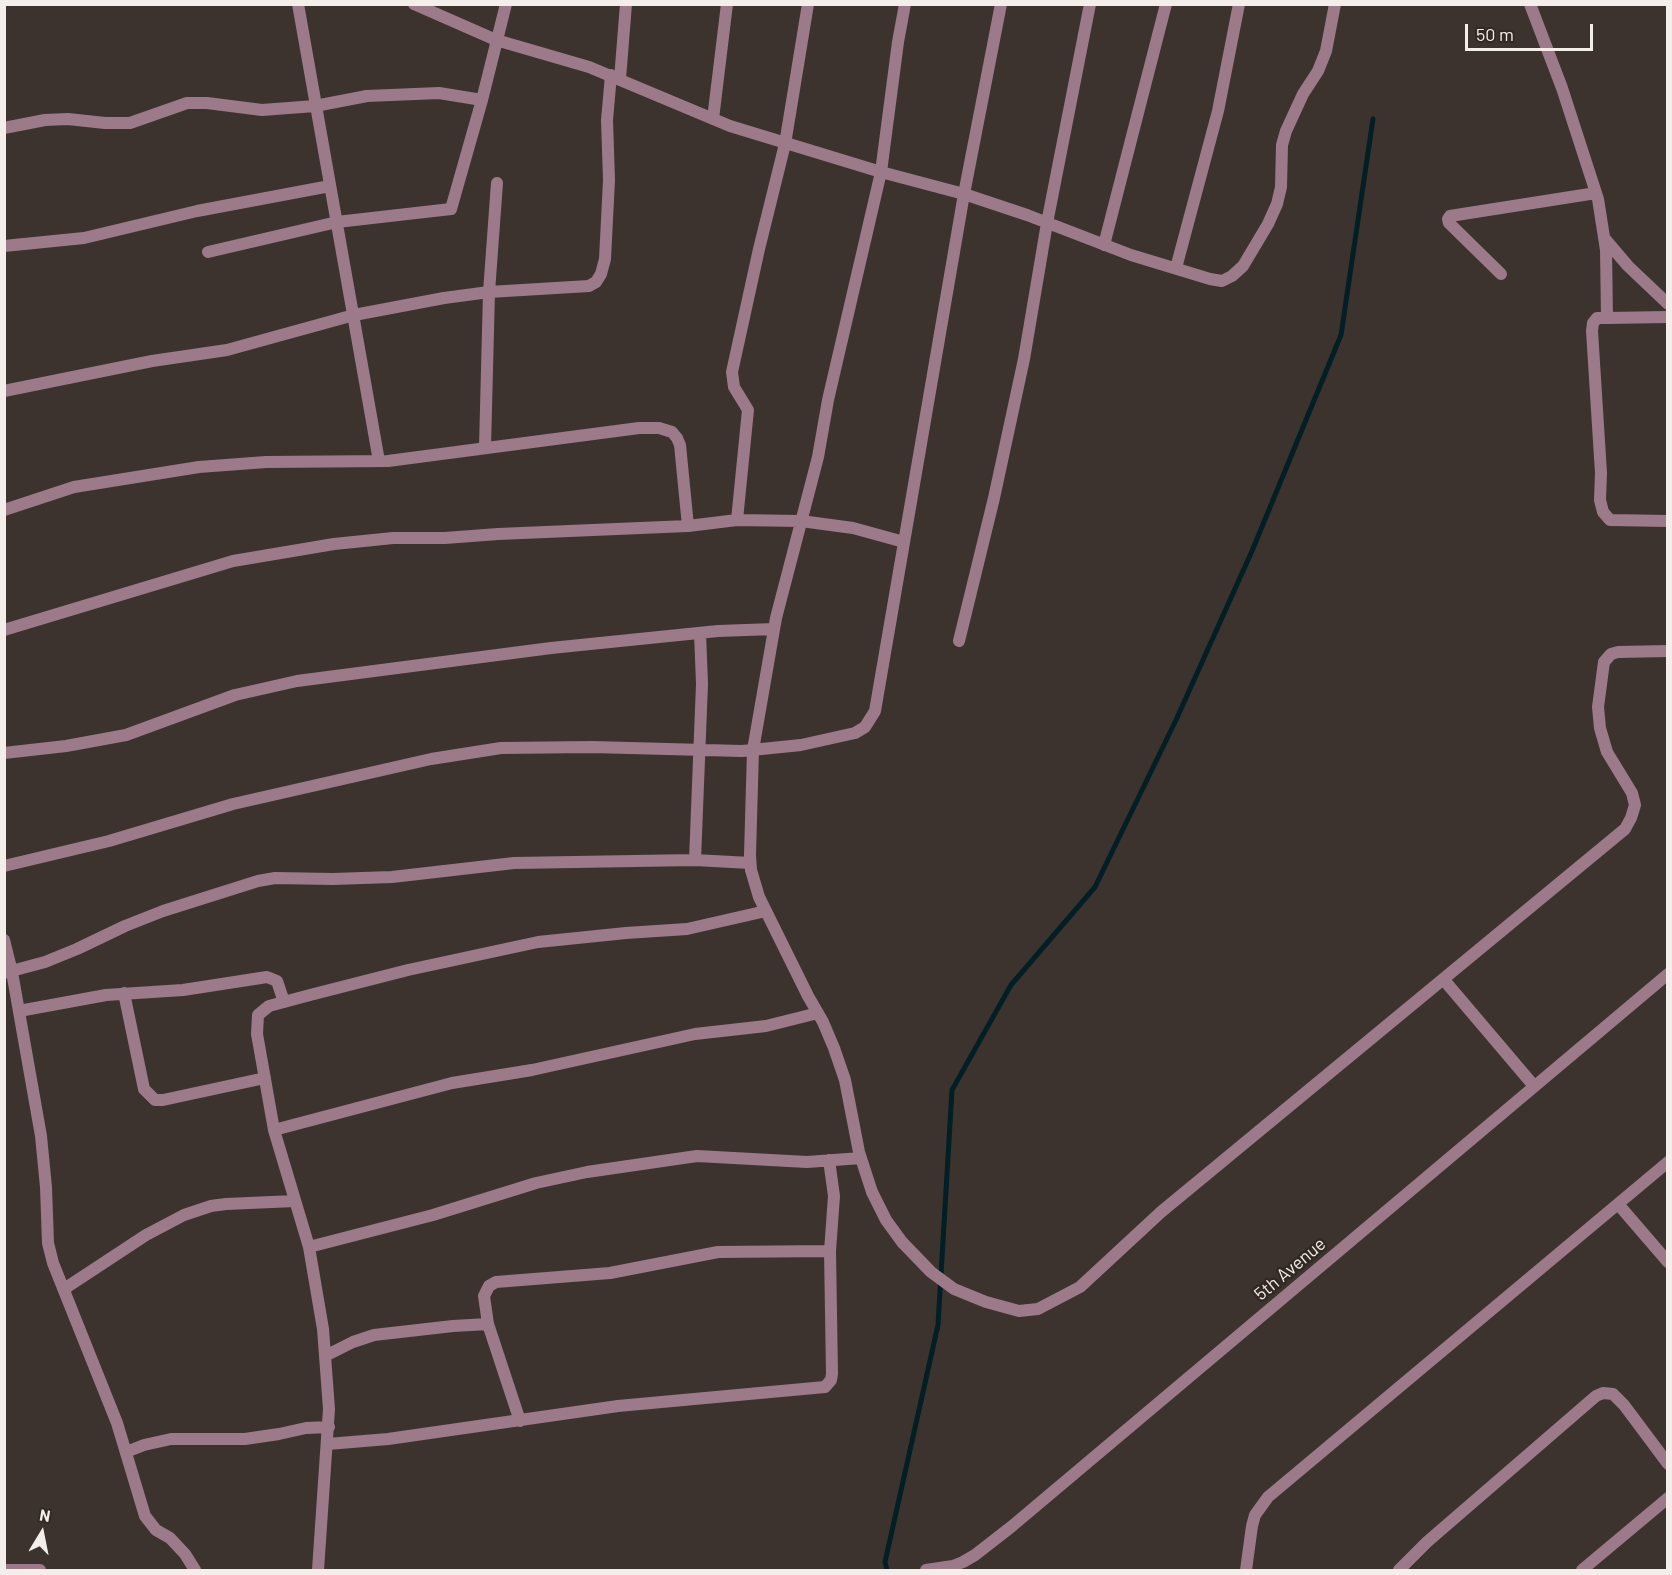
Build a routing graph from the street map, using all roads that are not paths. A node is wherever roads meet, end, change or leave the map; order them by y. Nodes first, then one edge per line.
1 (298, 4) edge
2 (414, 4) edge
3 (506, 4) edge
4 (626, 4) edge
5 (727, 4) edge
6 (808, 4) edge
7 (905, 4) edge
8 (1001, 4) edge
9 (1090, 4) edge
10 (1166, 4) edge
11 (1239, 4) edge
12 (1335, 4) edge
13 (1530, 4) edge
14 (496, 40) junction
15 (615, 77) junction
16 (482, 100) junction
17 (315, 106) junction
18 (713, 118) junction
19 (4, 128) edge
20 (785, 144) junction
21 (881, 172) junction
22 (497, 183) dead end
23 (330, 186) junction
24 (1596, 193) junction
25 (964, 195) junction
26 (337, 222) junction
27 (1047, 223) junction
28 (1602, 235) junction
29 (1104, 245) junction
30 (4, 246) edge
31 (208, 252) dead end
32 (1176, 268) junction
33 (1501, 274) dead end
34 (489, 292) junction
35 (1668, 304) edge
36 (354, 315) junction
37 (1668, 316) edge
38 (1607, 318) junction
39 (4, 391) edge
40 (485, 447) junction
41 (380, 460) junction
42 (4, 510) edge
43 (737, 520) junction
44 (801, 521) junction
45 (1668, 521) edge
46 (688, 526) junction
47 (904, 542) junction
48 (774, 629) junction
49 (4, 630) edge
50 (700, 633) junction
51 (959, 641) dead end
52 (1668, 651) edge
53 (753, 750) junction
54 (700, 751) junction
55 (4, 753) edge
56 (695, 860) junction
57 (750, 863) junction
58 (4, 866) edge
59 (766, 911) junction
60 (4, 940) edge
61 (8, 973) edge
62 (1668, 974) edge
63 (1444, 980) junction
64 (124, 993) junction
65 (284, 1002) junction
66 (19, 1011) junction
67 (818, 1013) junction
68 (265, 1078) junction
69 (1534, 1086) junction
70 (274, 1130) junction
71 (861, 1158) junction
72 (829, 1160) junction
73 (1668, 1162) edge
74 (295, 1201) junction
75 (1618, 1203) junction
76 (309, 1247) junction
77 (830, 1251) junction
78 (1668, 1262) edge
79 (64, 1289) junction
80 (488, 1324) junction
81 (325, 1356) junction
82 (520, 1420) junction
83 (329, 1426) junction
84 (328, 1444) junction
85 (126, 1452) junction
86 (1668, 1464) edge
87 (1668, 1498) edge
88 (4, 1570) edge
89 (40, 1570) edge
90 (195, 1570) edge
91 (318, 1570) edge
92 (926, 1570) edge
93 (933, 1570) edge
94 (1246, 1570) edge
95 (1399, 1570) edge
96 (1582, 1570) edge

1 - 17 street
2 - 14 street
3 - 14 street
4 - 15 street
5 - 18 street
6 - 20 street
7 - 21 street
8 - 25 street
9 - 27 street
10 - 29 street
11 - 32 street
12 - 32 street
13 - 24 street
14 - 15 street
14 - 16 street
15 - 18 street
15 - 34 street
16 - 17 street
16 - 26 street
17 - 19 street
17 - 23 street
18 - 20 street
20 - 21 street
20 - 43 street
21 - 25 street
21 - 44 street
22 - 34 street
23 - 26 street
23 - 30 street
24 - 28 street
24 - 33 street
25 - 27 street
25 - 47 street
26 - 31 street
26 - 36 street
27 - 29 street
27 - 51 street
28 - 35 street
28 - 38 street
29 - 32 street
34 - 36 street
34 - 40 street
36 - 39 street
36 - 41 street
37 - 38 street
38 - 45 street
40 - 41 street
40 - 46 street
41 - 42 street
43 - 44 street
43 - 46 street
44 - 47 street
44 - 48 street
46 - 49 street
47 - 53 street
48 - 50 street
48 - 53 street
50 - 54 street
50 - 55 street
52 - 63 street
53 - 54 street
53 - 57 street
54 - 56 street
54 - 58 street
56 - 57 street
56 - 61 street
57 - 59 street
59 - 65 street
59 - 67 street
60 - 61 street
61 - 66 street
62 - 69 street, 5th Avenue
63 - 69 street
63 - 71 street
64 - 65 street
64 - 66 street
64 - 68 street
65 - 68 street
66 - 79 street
67 - 70 street
67 - 71 street
68 - 70 street
69 - 93 street, 5th Avenue
70 - 74 street
71 - 72 street
72 - 76 street
72 - 77 street
73 - 75 street
74 - 76 street
74 - 79 street
75 - 78 street
75 - 94 street
76 - 81 street
77 - 80 street
77 - 82 street
79 - 85 street
80 - 81 street
80 - 82 street
81 - 83 street
82 - 84 street
83 - 84 street
83 - 85 street
84 - 91 street
85 - 90 street
86 - 95 street
87 - 96 street
88 - 89 street
92 - 93 street, 5th Avenue

